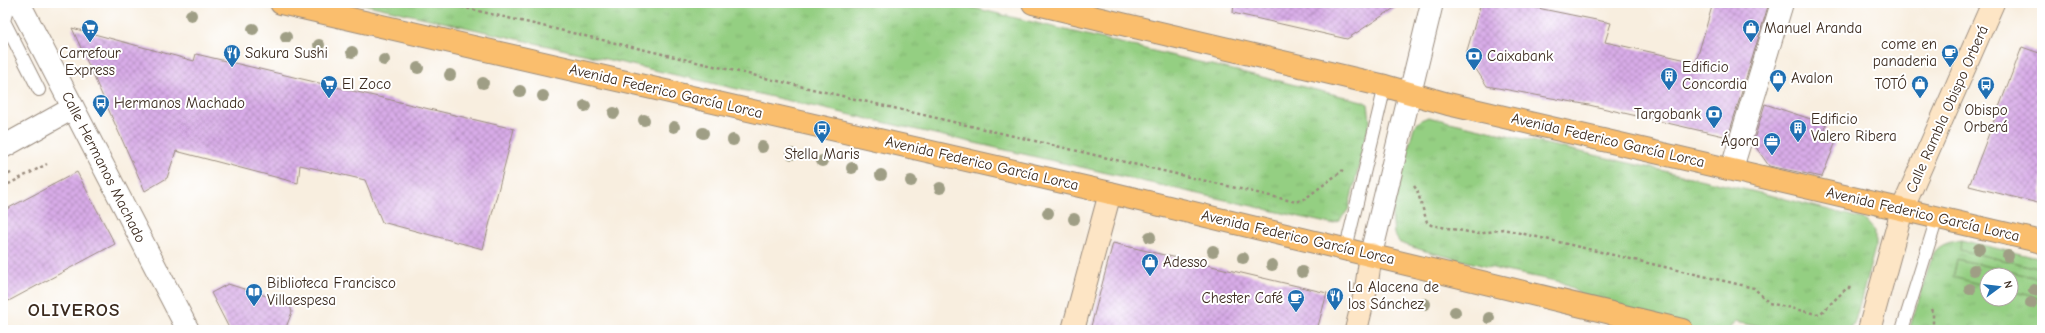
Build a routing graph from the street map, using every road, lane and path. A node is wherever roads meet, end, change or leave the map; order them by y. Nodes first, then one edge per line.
1 (9, 3) edge
2 (20, 3) edge
3 (281, 3) edge
4 (444, 3) edge
5 (1034, 3) edge
6 (1432, 3) edge
7 (1782, 3) edge
8 (1994, 3) edge
9 (1384, 86) junction
10 (39, 90) dead end
11 (1410, 93) junction
12 (73, 108) junction
13 (3, 147) edge
14 (47, 164) dead end
15 (1732, 168) junction
16 (1343, 170) dead end
17 (3, 187) edge
18 (1110, 193) junction
19 (1421, 202) dead end
20 (1902, 210) junction
21 (1937, 218) junction
22 (2042, 242) edge
23 (1346, 248) junction
24 (1371, 254) junction
25 (1856, 289) dead end
26 (1933, 317) dead end
27 (188, 330) edge
28 (1073, 330) edge
29 (1356, 330) edge
30 (1682, 330) edge
31 (1869, 330) edge
32 (1902, 330) edge
33 (1933, 330) edge

1 - 10 lane
2 - 12 street, Calle Hermanos Machado
3 - 18 main road, Avenida Federico García Lorca
4 - 16 path
5 - 9 main road, Avenida Federico García Lorca
6 - 11 street
7 - 15 street
8 - 20 main road, Calle Rambla Obispo Orberá
9 - 11 main road, Avenida Federico García Lorca
9 - 23 lane
11 - 15 main road, Avenida Federico García Lorca
11 - 24 street
12 - 13 street
12 - 27 street, Calle Hermanos Machado
14 - 17 path
15 - 20 main road, Avenida Federico García Lorca
18 - 23 main road, Avenida Federico García Lorca
18 - 28 main road
19 - 25 path
20 - 21 main road, Avenida Federico García Lorca
20 - 31 main road, Calle Rambla Obispo Orberá
21 - 22 main road, Avenida Federico García Lorca
21 - 32 lane
23 - 24 main road, Avenida Federico García Lorca
24 - 29 main road
24 - 30 main road, Avenida Federico García Lorca
26 - 33 path

